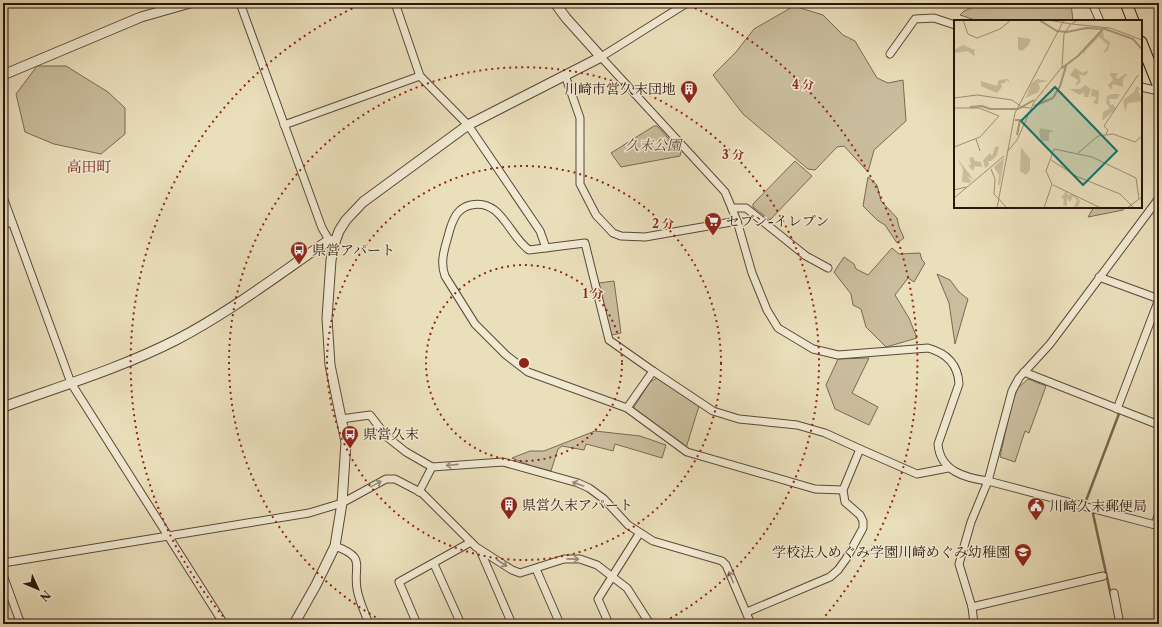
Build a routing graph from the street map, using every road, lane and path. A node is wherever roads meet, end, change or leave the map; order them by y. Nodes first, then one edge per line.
1 (190, 3) edge
2 (240, 3) edge
3 (395, 3) edge
4 (555, 3) edge
5 (687, 3) edge
6 (1092, 3) edge
7 (1126, 3) edge
8 (1100, 20) edge
9 (1133, 20) edge
10 (954, 25) edge
11 (1142, 44) edge
12 (890, 54) dead end
13 (600, 57) junction
14 (3, 75) edge
15 (565, 75) junction
16 (420, 76) junction
17 (1142, 87) edge
18 (1159, 87) edge
19 (1159, 91) edge
20 (284, 125) junction
21 (468, 125) junction
22 (3, 197) edge
23 (1159, 198) edge
24 (732, 208) junction
25 (736, 221) junction
26 (12, 222) junction
27 (3, 225) edge
28 (332, 241) junction
29 (546, 248) junction
30 (828, 268) dead end
31 (1100, 277) junction
32 (653, 371) junction
33 (1024, 372) junction
34 (71, 382) junction
35 (3, 407) edge
36 (627, 408) junction
37 (1118, 409) junction
38 (341, 418) junction
39 (1159, 426) edge
40 (860, 449) junction
41 (432, 467) junction
42 (948, 468) junction
43 (988, 480) junction
44 (843, 490) junction
45 (419, 492) junction
46 (342, 503) junction
47 (1159, 512) edge
48 (1157, 525) edge
49 (639, 534) junction
50 (168, 536) junction
51 (471, 542) junction
52 (335, 546) junction
53 (480, 550) junction
54 (3, 563) edge
55 (434, 564) junction
56 (536, 569) junction
57 (3, 575) edge
58 (1103, 576) dead end
59 (613, 577) junction
60 (1114, 593) dead end
61 (972, 607) junction
62 (747, 612) junction
63 (19, 622) edge
64 (224, 624) edge
65 (294, 624) edge
66 (369, 624) edge
67 (417, 624) edge
68 (461, 624) edge
69 (512, 624) edge
70 (560, 624) edge
71 (609, 624) edge
72 (650, 624) edge
73 (751, 624) edge
74 (974, 624) edge
75 (1120, 624) edge

1 - 14 street
2 - 20 street
3 - 16 street
4 - 13 street
5 - 13 street
6 - 8 street
7 - 9 main road
10 - 12 street
11 - 18 main road
13 - 15 street
13 - 24 street
15 - 21 street
15 - 25 street
16 - 20 street
16 - 21 street
17 - 19 street
20 - 28 street
21 - 28 street
21 - 29 street
22 - 26 street
23 - 31 street
24 - 25 street
24 - 30 street
25 - 42 street
26 - 27 street
26 - 34 street
28 - 34 street
28 - 38 street
29 - 32 street
29 - 36 street
31 - 33 street
31 - 37 street
32 - 36 street
32 - 40 street
33 - 37 street
33 - 43 street
34 - 35 street
34 - 50 street
36 - 44 street
37 - 39 street
38 - 41 street
38 - 46 street
40 - 42 street
40 - 44 street
41 - 45 street
49 -> 41 street
42 - 43 street
43 - 48 street
43 - 61 street
44 - 62 street
46 -> 45 street
45 - 51 street
46 - 50 street
46 - 52 street
47 - 48 street
49 - 59 street
62 -> 49 street
50 - 54 street
50 - 64 street
51 - 53 street
51 - 55 street
52 - 65 street
52 - 66 street
53 -> 56 street
53 - 69 street
55 - 67 street
55 - 68 street
56 -> 59 street
56 - 70 street
57 - 63 street
58 - 61 street
59 - 71 street
59 - 72 street
60 - 75 street
61 - 74 street
62 - 73 street

